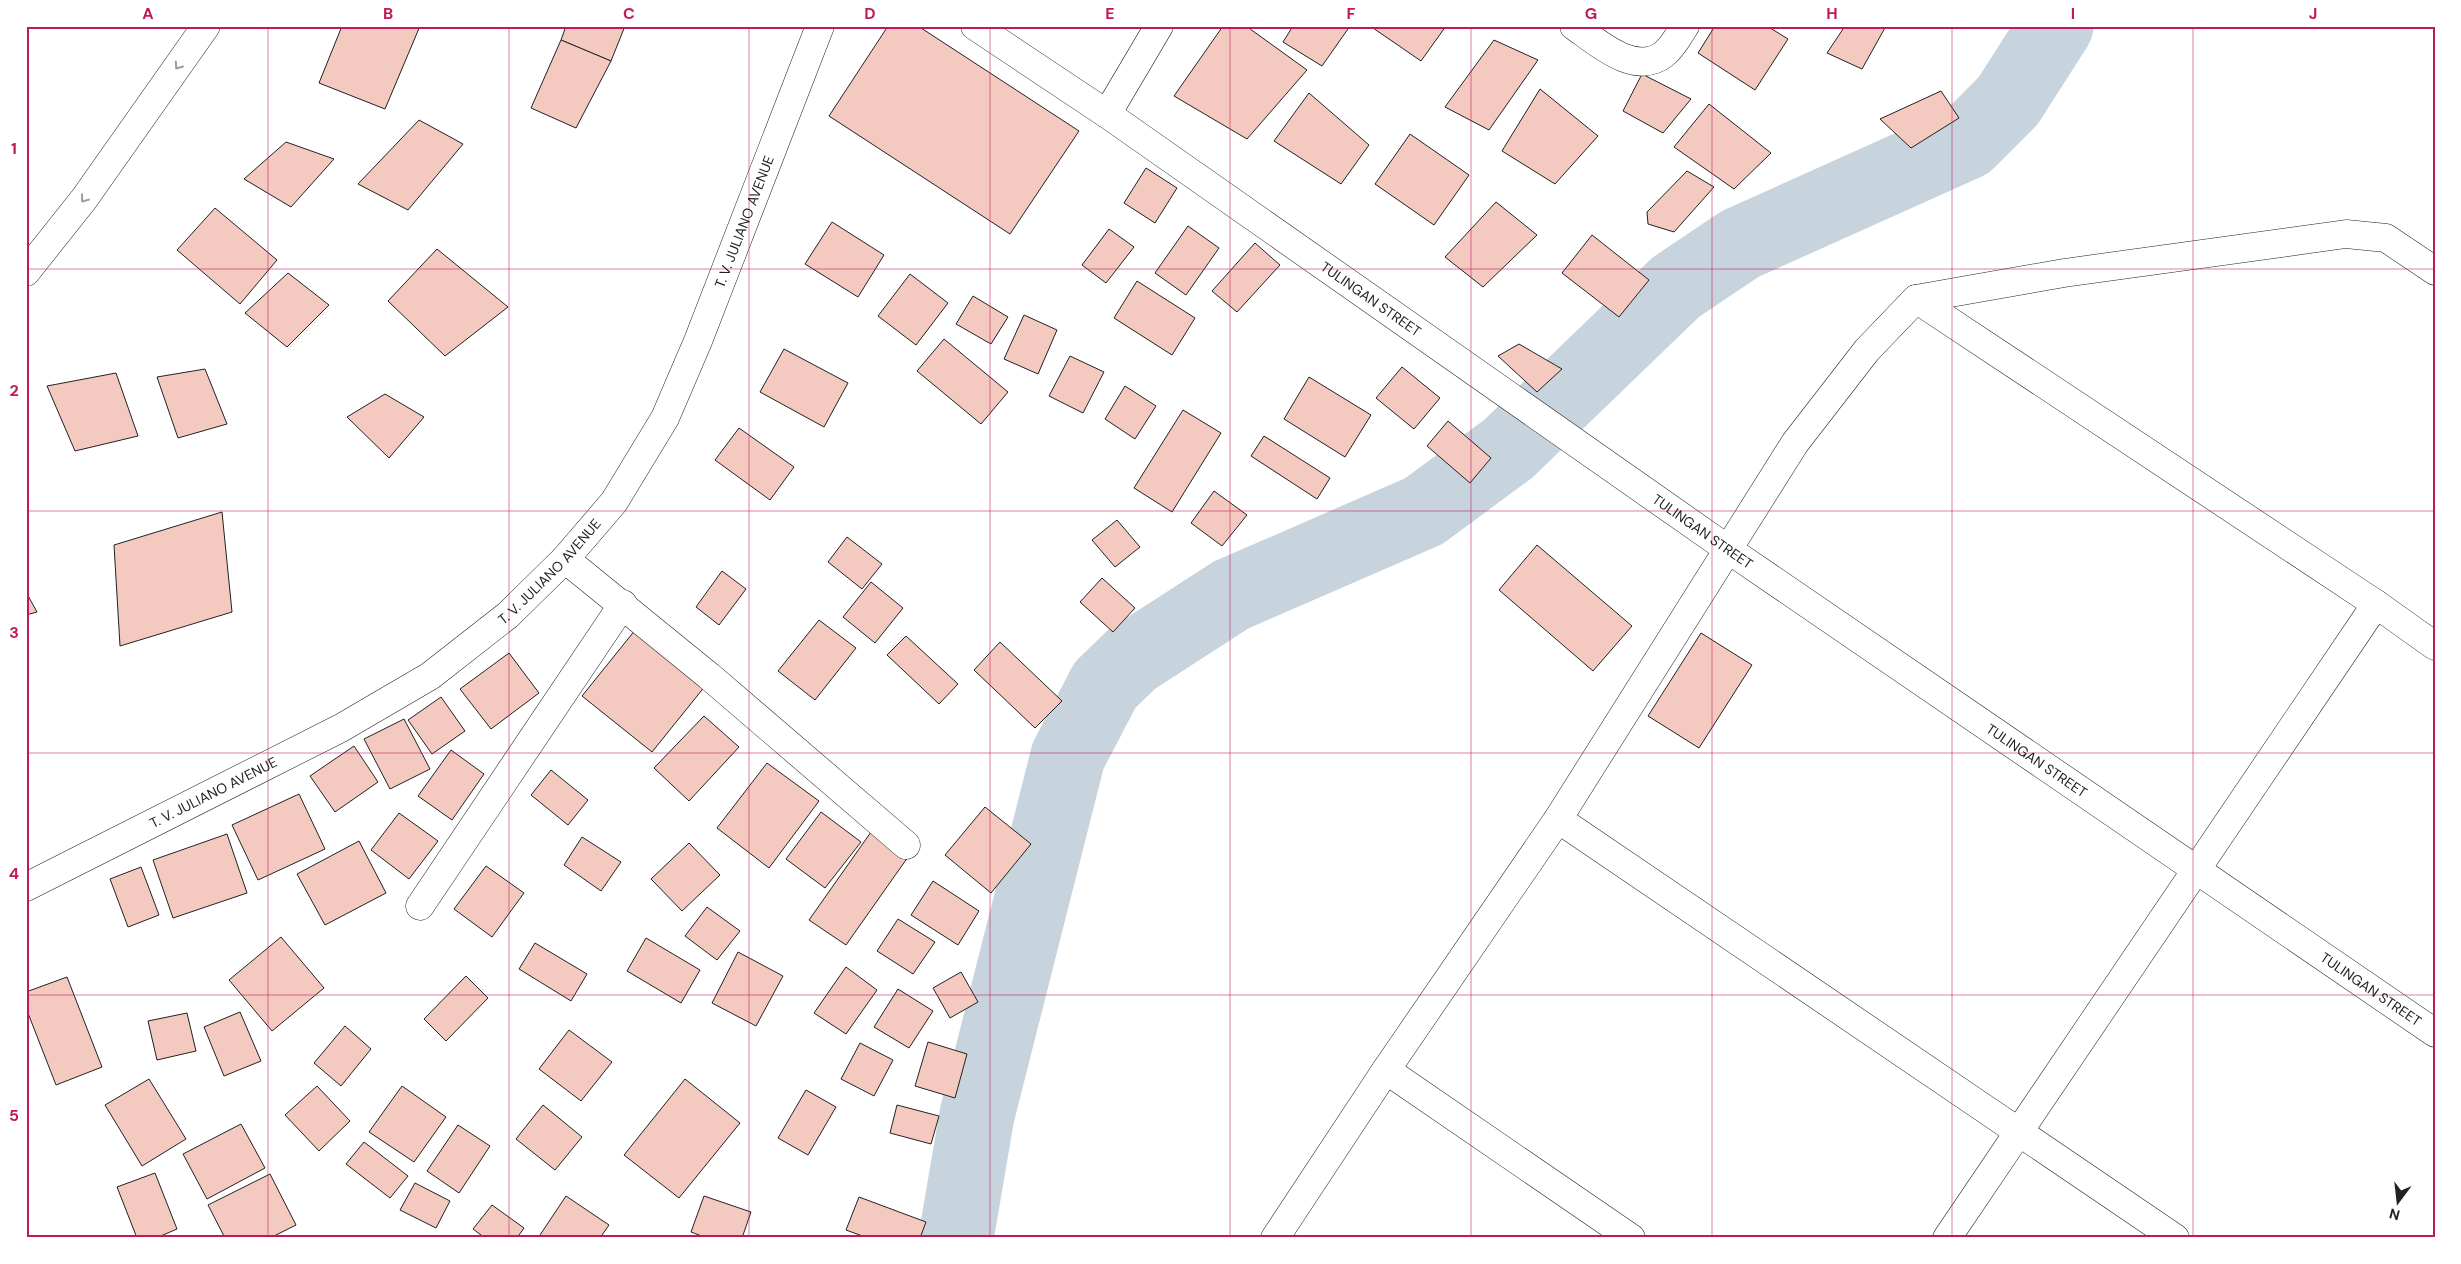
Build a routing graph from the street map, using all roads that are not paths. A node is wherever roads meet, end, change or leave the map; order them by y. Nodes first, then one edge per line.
1 (206, 26) edge
2 (820, 26) edge
3 (975, 26) edge
4 (1159, 26) edge
5 (1574, 26) edge
6 (1685, 26) edge
7 (1107, 114) junction
8 (2435, 271) edge
9 (26, 272) edge
10 (1916, 299) junction
11 (1729, 550) junction
12 (565, 559) junction
13 (623, 604) junction
14 (2376, 604) junction
15 (2435, 646) edge
16 (1558, 819) junction
17 (906, 845) dead end
18 (2196, 870) junction
19 (26, 887) edge
20 (420, 906) dead end
21 (2435, 1033) edge
22 (1386, 1070) junction
23 (2019, 1130) junction
24 (1275, 1238) edge
25 (1631, 1238) edge
26 (1947, 1238) edge
27 (2175, 1238) edge

1 -> 9 street
2 - 12 street, T. V. JULIANO AVENUE
3 - 7 street, TULINGAN STREET
4 - 7 street
5 - 6 street
7 - 11 street, TULINGAN STREET
8 - 10 street
10 - 11 street
10 - 14 street
11 - 16 street
11 - 18 street, TULINGAN STREET
12 - 13 street
12 - 19 street, T. V. JULIANO AVENUE
13 - 17 street
13 - 20 street
14 - 15 street
14 - 18 street
16 - 22 street
16 - 23 street
18 - 21 street, TULINGAN STREET
18 - 23 street
22 - 24 street
22 - 25 street
23 - 26 street
23 - 27 street

